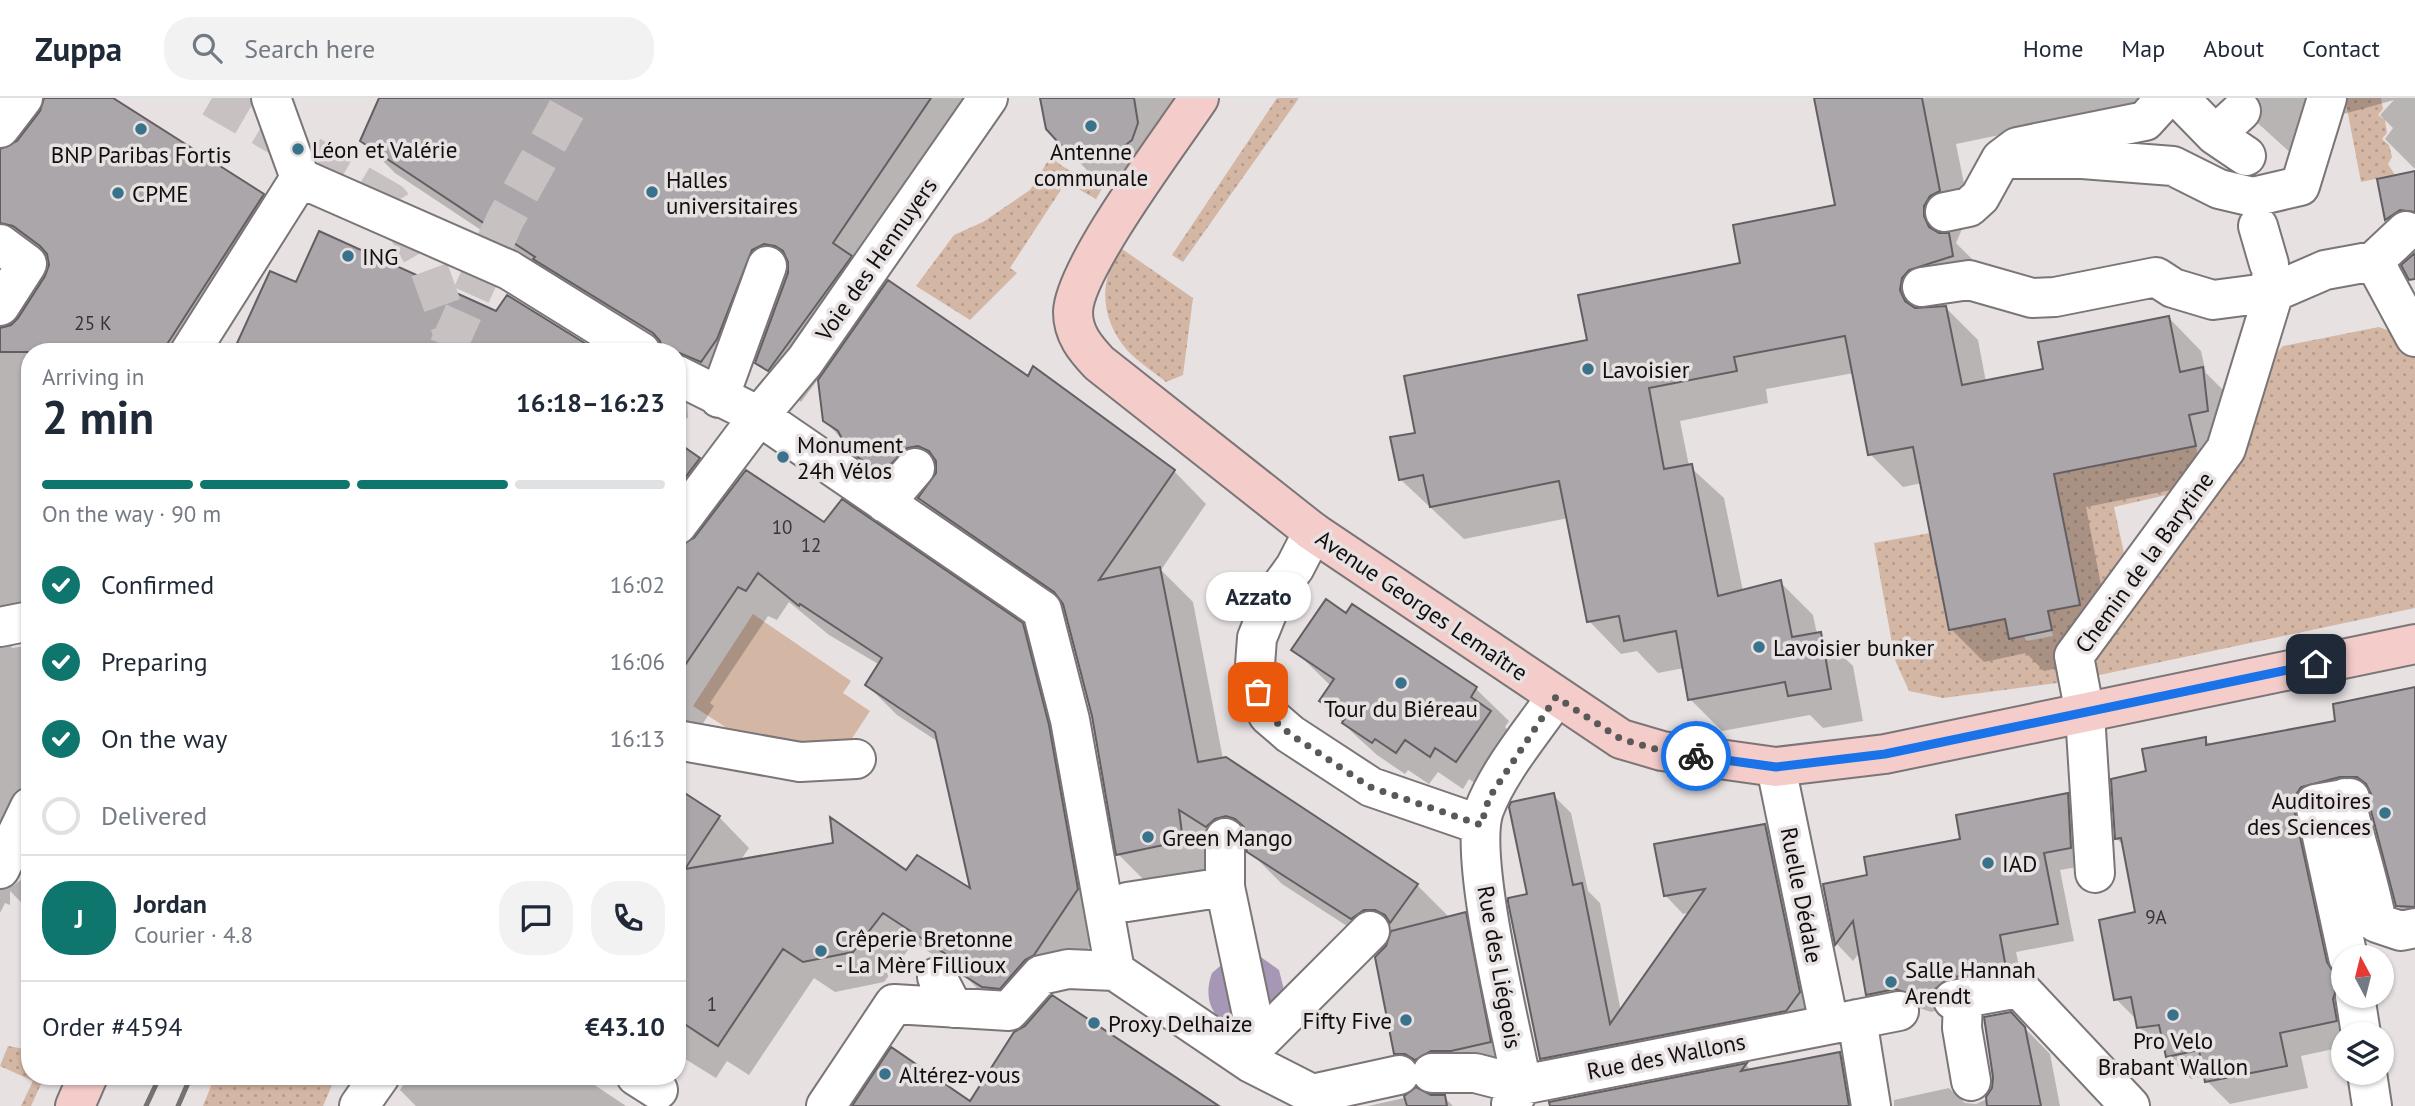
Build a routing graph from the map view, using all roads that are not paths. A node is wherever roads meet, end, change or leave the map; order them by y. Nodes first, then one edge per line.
1 (23, 98) edge
2 (271, 98) edge
3 (988, 98) edge
4 (1199, 98) edge
5 (2165, 98) edge
6 (2179, 98) edge
7 (2327, 98) edge
8 (0, 128) edge
9 (2001, 159) junction
10 (2245, 173) junction
11 (300, 178) junction
12 (1945, 212) dead end
13 (2406, 230) dead end
14 (0, 244) edge
15 (2374, 261) junction
16 (767, 266) dead end
17 (2271, 278) junction
18 (1922, 287) dead end
19 (0, 306) edge
20 (2415, 337) edge
21 (196, 343) edge
22 (627, 343) edge
23 (686, 380) edge
24 (719, 398) junction
25 (759, 416) junction
26 (915, 468) dead end
27 (885, 503) junction
28 (686, 513) edge
29 (1313, 532) junction
30 (21, 623) edge
31 (0, 627) edge
32 (2415, 645) edge
33 (1556, 697) junction
34 (2085, 714) junction
35 (686, 742) edge
36 (856, 759) dead end
37 (1776, 767) junction
38 (1481, 825) junction
39 (21, 826) edge
40 (1225, 838) dead end
41 (0, 869) edge
42 (2095, 873) dead end
43 (1224, 887) junction
44 (1077, 890) dead end
45 (1116, 911) junction
46 (2415, 928) edge
47 (1370, 931) dead end
48 (2355, 945) edge
49 (1115, 971) junction
50 (1899, 1011) dead end
51 (1843, 1022) junction
52 (1255, 1053) junction
53 (1971, 1081) dead end
54 (84, 1085) edge
55 (374, 1085) edge
56 (2369, 1085) edge
57 (1516, 1095) edge
58 (75, 1106) edge
59 (359, 1106) edge
60 (826, 1106) edge
61 (1871, 1106) edge
62 (2130, 1106) edge
63 (2372, 1106) edge

1 - 8 street
2 - 11 street
3 - 25 street, Voie des Hennuyers
4 - 29 street, Avenue Georges Lemaître
5 - 9 street
6 - 10 street
7 - 10 street
9 - 10 street
9 - 12 street
10 - 17 street
11 - 21 street
11 - 22 street
13 - 15 street
14 - 19 street
15 - 17 street
15 - 20 street
16 - 24 street
17 - 18 street
17 - 34 street, Chemin de la Barytine
23 - 24 street
24 - 25 street
25 - 27 street
25 - 28 street, Voie des Hennuyers
26 - 27 street
27 - 45 street
29 - 33 street, Avenue Georges Lemaître
29 - 38 street
30 - 31 street
32 - 34 street, Avenue Georges Lemaître
33 - 37 street, Avenue Georges Lemaître
33 - 38 street, Rue des Liégeois
34 - 37 street, Avenue Georges Lemaître
34 - 42 street, Chemin de la Barytine
35 - 36 street
37 - 51 street, Ruelle Dédale
38 - 57 street, Rue des Liégeois
39 - 41 street
40 - 43 street
43 - 45 street
43 - 52 street
44 - 45 street
45 - 49 street
46 - 48 street
47 - 52 street
49 - 52 street, Rue des Wallons
49 - 60 street
50 - 51 street, Rue des Wallons
51 - 57 street, Rue des Wallons
51 - 61 street, Ruelle Dédale
52 - 57 street, Rue des Wallons
53 - 62 street
54 - 58 street
55 - 59 street
56 - 63 street

